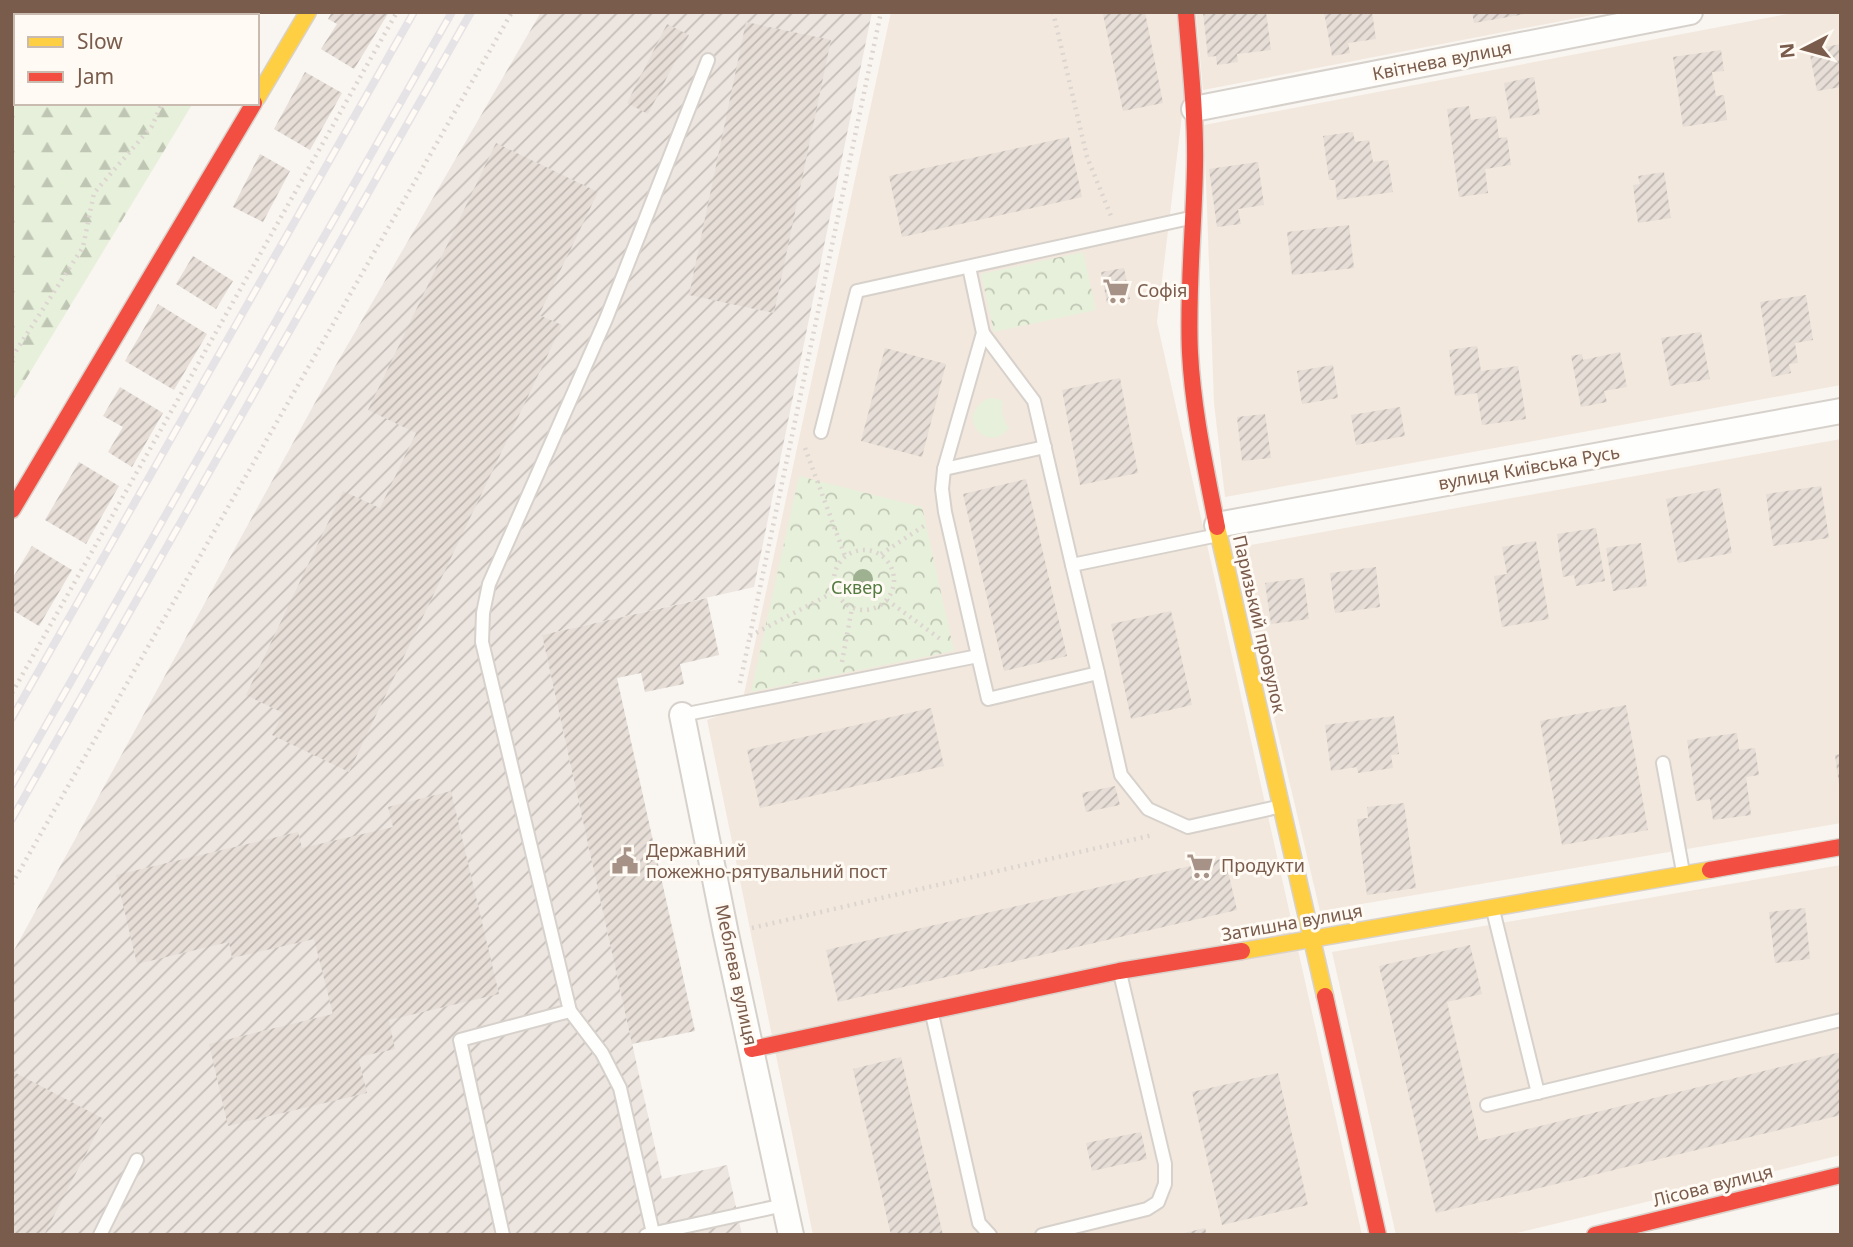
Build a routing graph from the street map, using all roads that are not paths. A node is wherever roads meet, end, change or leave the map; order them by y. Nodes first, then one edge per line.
1 (308, 12) edge
2 (1186, 12) edge
3 (1690, 12) edge
4 (708, 60) dead end
5 (259, 95) edge
6 (253, 105) edge
7 (1194, 109) junction
8 (1192, 218) junction
9 (969, 267) junction
10 (983, 332) junction
11 (1841, 411) edge
12 (821, 432) dead end
13 (1045, 447) junction
14 (944, 469) junction
15 (12, 510) edge
16 (1218, 530) junction
17 (1072, 565) junction
18 (972, 657) junction
19 (1098, 673) junction
20 (682, 715) joint
21 (1663, 763) dead end
22 (1282, 806) junction
23 (1841, 846) edge
24 (1683, 874) junction
25 (1493, 907) junction
26 (1313, 940) junction
27 (1119, 971) junction
28 (932, 1010) junction
29 (570, 1012) junction
30 (1841, 1020) edge
31 (752, 1049) junction
32 (1538, 1093) junction
33 (1487, 1105) dead end
34 (137, 1160) dead end
35 (1841, 1175) edge
36 (784, 1205) junction
37 (650, 1234) edge
38 (100, 1235) edge
39 (503, 1235) edge
40 (791, 1235) edge
41 (990, 1235) edge
42 (1042, 1235) edge
43 (1378, 1235) edge
44 (1595, 1235) edge

1 - 5 street
2 - 7 street, Паризький провулок
3 - 7 street, Квітнева вулиця
4 - 29 lane
6 - 15 street
7 - 8 street, Паризький провулок
8 - 9 lane
8 - 16 street, Паризький провулок
9 - 10 lane
9 - 12 lane
10 - 13 lane
10 - 14 lane
11 - 16 street, вулиця Київська Русь
13 - 14 lane
13 - 17 lane
14 - 18 lane
16 - 17 lane
16 - 22 street, Паризький провулок
17 - 19 lane
18 - 19 lane
18 - 20 lane
19 - 22 lane
20 - 31 street, Меблева вулиця
21 - 24 lane
22 - 26 street, Паризький провулок
23 - 24 street, Затишна вулиця
24 - 25 street, Затишна вулиця
25 - 26 street, Затишна вулиця
25 - 32 lane
26 - 27 street, Затишна вулиця
26 - 43 street, Паризький провулок
27 - 28 street, Затишна вулиця
27 - 42 lane
28 - 31 street, Затишна вулиця
28 - 41 lane
29 - 37 lane
29 - 39 lane
30 - 32 lane
31 - 36 street, Меблева вулиця
32 - 33 lane
34 - 38 lane
35 - 44 street, Лісова вулиця
36 - 37 lane
36 - 40 street, Меблева вулиця

